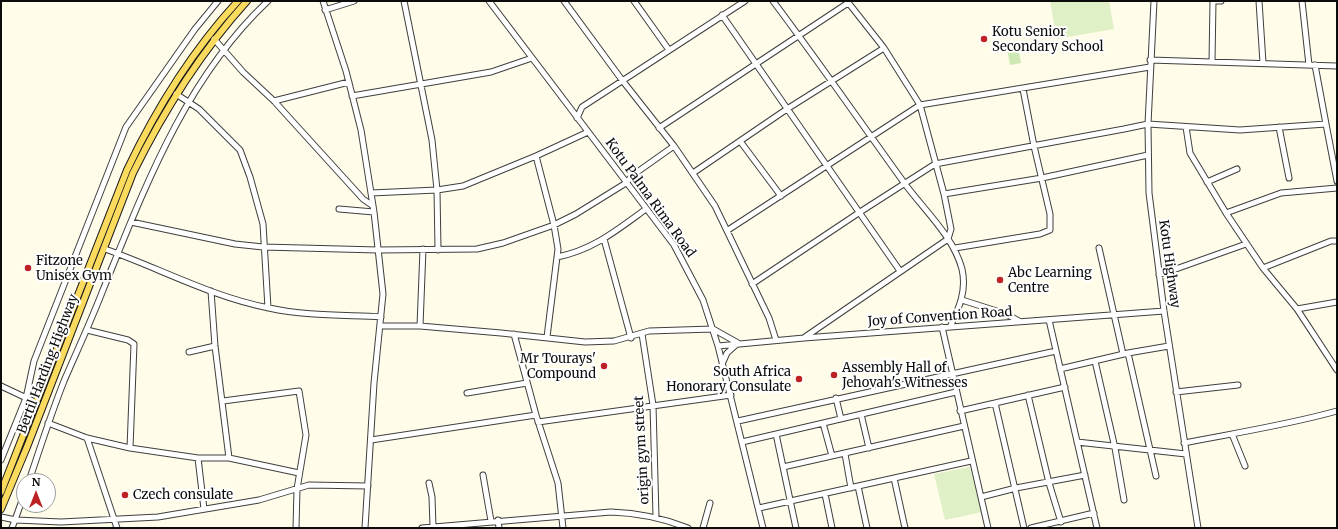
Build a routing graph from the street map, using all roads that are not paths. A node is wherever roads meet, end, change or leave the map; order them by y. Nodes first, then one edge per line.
1 (218, 1) edge
2 (238, 1) edge
3 (247, 1) edge
4 (268, 1) edge
5 (323, 1) edge
6 (354, 1) edge
7 (404, 1) edge
8 (489, 1) edge
9 (564, 1) edge
10 (634, 1) edge
11 (745, 1) edge
12 (773, 1) edge
13 (1154, 1) edge
14 (1213, 1) edge
15 (1221, 1) edge
16 (1259, 1) edge
17 (1302, 1) edge
18 (848, 2) edge
19 (325, 10) junction
20 (722, 15) junction
21 (799, 35) junction
22 (214, 39) junction
23 (884, 48) junction
24 (224, 50) junction
25 (669, 50) junction
26 (532, 58) junction
27 (1150, 60) junction
28 (1212, 62) junction
29 (755, 63) junction
30 (1264, 63) junction
31 (1312, 65) junction
32 (1337, 66) edge
33 (1150, 67) junction
34 (622, 80) junction
35 (833, 81) junction
36 (349, 82) junction
37 (422, 84) junction
38 (1023, 89) junction
39 (176, 94) junction
40 (352, 96) junction
41 (188, 102) junction
42 (274, 102) junction
43 (920, 105) junction
44 (787, 109) junction
45 (577, 118) junction
46 (1148, 124) junction
47 (1326, 124) junction
48 (1186, 126) junction
49 (1279, 127) junction
50 (659, 128) junction
51 (588, 132) junction
52 (872, 136) junction
53 (740, 141) junction
54 (674, 146) junction
55 (1034, 146) junction
56 (1148, 155) junction
57 (536, 156) junction
58 (935, 164) junction
59 (826, 167) junction
60 (1237, 169) dead end
61 (693, 173) junction
62 (1042, 178) junction
63 (1289, 178) dead end
64 (1337, 181) edge
65 (1207, 182) junction
66 (626, 183) junction
67 (905, 184) junction
68 (1337, 188) edge
69 (437, 190) junction
70 (371, 193) junction
71 (944, 194) junction
72 (781, 196) junction
73 (339, 209) dead end
74 (373, 209) junction
75 (646, 209) junction
76 (860, 212) junction
77 (1226, 214) junction
78 (131, 222) junction
79 (554, 225) junction
80 (728, 230) junction
81 (604, 239) junction
82 (948, 239) junction
83 (1337, 241) edge
84 (1246, 244) junction
85 (263, 247) junction
86 (105, 248) junction
87 (955, 248) junction
88 (1099, 248) dead end
89 (423, 249) junction
90 (378, 250) junction
91 (438, 250) junction
92 (118, 253) junction
93 (557, 258) junction
94 (1263, 268) junction
95 (900, 271) junction
96 (1159, 275) junction
97 (752, 284) junction
98 (211, 291) junction
99 (962, 300) junction
100 (1337, 302) edge
101 (268, 308) junction
102 (1297, 309) junction
103 (1164, 311) junction
104 (1112, 315) junction
105 (381, 317) junction
106 (1049, 320) junction
107 (1020, 322) junction
108 (381, 326) junction
109 (420, 326) junction
110 (942, 327) junction
111 (950, 327) junction
112 (713, 329) junction
113 (87, 330) junction
114 (514, 334) junction
115 (642, 334) junction
116 (546, 337) junction
117 (631, 338) junction
118 (804, 338) junction
119 (776, 340) junction
120 (738, 343) junction
121 (215, 346) junction
122 (718, 346) junction
123 (1169, 346) junction
124 (1056, 351) junction
125 (189, 352) dead end
126 (1128, 353) junction
127 (1122, 354) junction
128 (1095, 361) junction
129 (722, 364) junction
130 (1335, 364) edge
131 (1060, 369) junction
132 (1337, 370) edge
133 (951, 374) junction
134 (527, 383) junction
135 (1238, 385) dead end
136 (1, 386) edge
137 (1065, 387) junction
138 (956, 392) junction
139 (1176, 392) junction
140 (467, 393) dead end
141 (731, 395) junction
142 (1028, 395) junction
143 (26, 398) junction
144 (836, 398) junction
145 (223, 401) junction
146 (37, 403) junction
147 (995, 403) junction
148 (653, 405) junction
149 (960, 411) junction
150 (1337, 411) edge
151 (861, 414) junction
152 (536, 415) junction
153 (841, 419) junction
154 (738, 421) junction
155 (538, 422) junction
156 (48, 423) junction
157 (823, 423) junction
158 (964, 426) junction
159 (776, 434) junction
160 (1232, 434) junction
161 (87, 438) junction
162 (371, 440) junction
163 (742, 442) junction
164 (1077, 442) junction
165 (1184, 443) junction
166 (4, 447) edge
167 (130, 448) junction
168 (869, 448) junction
169 (1115, 448) junction
170 (1150, 451) junction
171 (845, 454) junction
172 (1186, 454) junction
173 (832, 456) junction
174 (198, 458) junction
175 (229, 458) junction
176 (1, 460) edge
177 (971, 461) junction
178 (1245, 466) dead end
179 (783, 467) junction
180 (32, 473) edge
181 (299, 473) junction
182 (483, 475) dead end
183 (1085, 475) junction
184 (1156, 476) dead end
185 (894, 478) junction
186 (429, 483) dead end
187 (1049, 483) junction
188 (368, 486) junction
189 (858, 486) junction
190 (851, 488) junction
191 (1016, 488) junction
192 (297, 489) junction
193 (1, 492) edge
194 (825, 494) junction
195 (981, 497) junction
196 (1124, 500) dead end
197 (790, 502) junction
198 (710, 503) dead end
199 (759, 508) junction
200 (1, 509) edge
201 (204, 509) junction
202 (18, 513) edge
203 (1094, 513) junction
204 (562, 515) junction
205 (1, 517) edge
206 (656, 518) junction
207 (115, 519) junction
208 (16, 520) junction
209 (498, 520) junction
210 (491, 521) junction
211 (1060, 522) junction
212 (433, 527) junction
213 (12, 528) edge
214 (117, 528) edge
215 (296, 528) edge
216 (365, 528) edge
217 (423, 528) edge
218 (499, 528) edge
219 (563, 528) edge
220 (688, 528) edge
221 (703, 528) edge
222 (763, 528) edge
223 (796, 528) edge
224 (832, 528) edge
225 (867, 528) edge
226 (905, 528) edge
227 (988, 528) edge
228 (1024, 528) edge
229 (1031, 528) edge
230 (1097, 528) edge
231 (1198, 528) edge

1 - 143 street
2 - 146 main road, Bertil Harding Highway
3 - 22 main road, Bertil Harding Highway
4 - 24 street
5 - 19 street
6 - 19 street
7 - 37 street
8 - 26 street, Kotu Palma Rima Road
9 - 34 street
10 - 25 street
11 - 20 street
12 - 21 street
13 - 27 street, Kotu Highway
14 - 15 street
14 - 28 street
16 - 30 street
17 - 31 street
18 - 21 street
18 - 23 street
19 - 36 street
20 - 25 street
20 - 29 street
21 - 29 street
21 - 35 street
22 - 24 street
22 - 39 main road, Bertil Harding Highway
23 - 35 street
23 - 43 street
24 - 41 street
24 - 42 street
25 - 34 street
26 - 37 street
26 - 45 street, Kotu Palma Rima Road
27 - 28 street
27 - 33 street, Kotu Highway
28 - 30 street
29 - 44 street
29 - 50 street
30 - 31 street
31 - 32 street
31 - 47 street
33 - 38 street
33 - 46 street, Kotu Highway
34 - 45 street
34 - 50 street
35 - 44 street
35 - 52 street
36 - 40 street
36 - 42 street
37 - 40 street
37 - 69 street
38 - 43 street
38 - 55 street
39 - 41 street
39 - 86 main road, Bertil Harding Highway
40 - 70 street
41 - 78 street
41 - 85 street
42 - 74 street
43 - 52 street
43 - 58 street
44 - 53 street
44 - 59 street
45 - 51 street, Kotu Palma Rima Road
46 - 48 street
46 - 55 street
46 - 56 street, Kotu Highway
47 - 49 street
47 - 64 street
48 - 49 street
48 - 65 street
49 - 63 street
50 - 54 street
51 - 57 street
51 - 66 street, Kotu Palma Rima Road
52 - 59 street
52 - 67 street
53 - 61 street
53 - 72 street
54 - 61 street
54 - 66 street
55 - 58 street
55 - 62 street
56 - 62 street
56 - 96 street, Kotu Highway
57 - 69 street
57 - 79 street
58 - 67 street
58 - 71 street
59 - 72 street
59 - 76 street
60 - 65 street
61 - 80 street
62 - 71 street
62 - 87 street
65 - 77 street
66 - 75 street, Kotu Palma Rima Road
66 - 79 street
67 - 76 street
67 - 82 street
68 - 77 street
69 - 70 street
69 - 91 street
70 - 74 street
71 - 82 street
72 - 80 street
73 - 74 street
74 - 90 street
75 - 81 street
75 - 112 street, Kotu Palma Rima Road
76 - 95 street
76 - 97 street
77 - 84 street
78 - 85 street
78 - 92 street
79 - 91 street
79 - 93 street
80 - 97 street
81 - 93 street
81 - 117 street
82 - 87 street
82 - 95 street
83 - 94 street
84 - 94 street
84 - 96 street
85 - 90 street
85 - 101 street
86 - 92 street
86 - 200 main road, Bertil Harding Highway
87 - 99 street
88 - 104 street
89 - 90 street
89 - 91 street
89 - 109 street
90 - 105 street
92 - 98 street
92 - 113 street
93 - 116 street
94 - 102 street
95 - 118 street
96 - 103 street, Kotu Highway
97 - 119 street
98 - 101 street
98 - 121 street
99 - 107 street
99 - 111 street
100 - 102 street
101 - 105 street
102 - 130 street
103 - 104 street, Joy of Convention Road
103 - 123 street, Kotu Highway
104 - 106 street, Joy of Convention Road
104 - 127 street
105 - 108 street
106 - 107 street, Joy of Convention Road
106 - 124 street
107 - 111 street, Joy of Convention Road
108 - 109 street
108 - 162 street
109 - 114 street
110 - 111 street, Joy of Convention Road
110 - 118 street, Joy of Convention Road
110 - 133 street
112 - 115 street
112 - 120 street
112 - 122 street, Kotu Palma Rima Road
113 - 156 street
113 - 167 street
114 - 116 street
114 - 134 street
115 - 117 street
115 - 148 street, origin gym street
116 - 117 street
118 - 119 street, Joy of Convention Road
119 - 120 street, Joy of Convention Road
120 - 122 street, Joy of Convention Road
120 - 129 street
121 - 125 street
121 - 145 street
122 - 129 street, Kotu Palma Rima Road
123 - 126 street
123 - 139 street, Kotu Highway
124 - 131 street
124 - 133 street
126 - 127 street
126 - 170 street
127 - 128 street
128 - 131 street
128 - 169 street
129 - 141 street, Kotu Palma Rima Road
130 - 132 street
131 - 137 street
133 - 138 street
133 - 144 street
134 - 140 street
134 - 152 street
135 - 139 street
136 - 143 street
137 - 142 street
137 - 164 street
138 - 149 street
138 - 151 street
139 - 165 street, Kotu Highway
141 - 148 street
141 - 154 street, Kotu Palma Rima Road
142 - 147 street
142 - 187 street
143 - 146 street
143 - 166 street
144 - 153 street
144 - 154 street
145 - 175 street
145 - 181 street
146 - 193 main road, Bertil Harding Highway
147 - 149 street
147 - 191 street
148 - 155 street
148 - 206 street, origin gym street
149 - 158 street
150 - 160 street
151 - 153 street
151 - 168 street
152 - 155 street
152 - 162 street
153 - 157 street
154 - 163 street, Kotu Palma Rima Road
155 - 204 street
156 - 161 street
156 - 180 street
157 - 159 street
157 - 173 street
158 - 168 street
158 - 177 street
159 - 163 street
159 - 179 street
160 - 165 street
160 - 178 street
161 - 167 street
161 - 207 street
162 - 188 street
163 - 199 street, Kotu Palma Rima Road
164 - 169 street
164 - 183 street
165 - 172 street, Kotu Highway
166 - 176 street
167 - 174 street
168 - 171 street
169 - 170 street
169 - 196 street
170 - 172 street
170 - 184 street
171 - 173 street
171 - 190 street
172 - 231 street, Kotu Highway
173 - 179 street
174 - 175 street
174 - 201 street
175 - 181 street
177 - 185 street
177 - 195 street
179 - 197 street
181 - 192 street
182 - 210 street
183 - 187 street
183 - 203 street
185 - 189 street
185 - 226 street
186 - 212 street
187 - 191 street
187 - 211 street
188 - 192 street
188 - 216 street
189 - 190 street
189 - 225 street
190 - 194 street
191 - 195 street
191 - 228 street
192 - 201 street
192 - 215 street
194 - 197 street
194 - 224 street
195 - 227 street
197 - 199 street
197 - 223 street
198 - 221 street
199 - 222 street, Kotu Palma Rima Road
201 - 207 street
202 - 208 street
203 - 211 street
203 - 230 street
204 - 206 street
204 - 209 street
204 - 219 street
205 - 208 street
206 - 220 street
207 - 208 street
207 - 214 street
208 - 213 street
209 - 210 street
209 - 218 street
210 - 212 street
211 - 229 street
212 - 217 street

